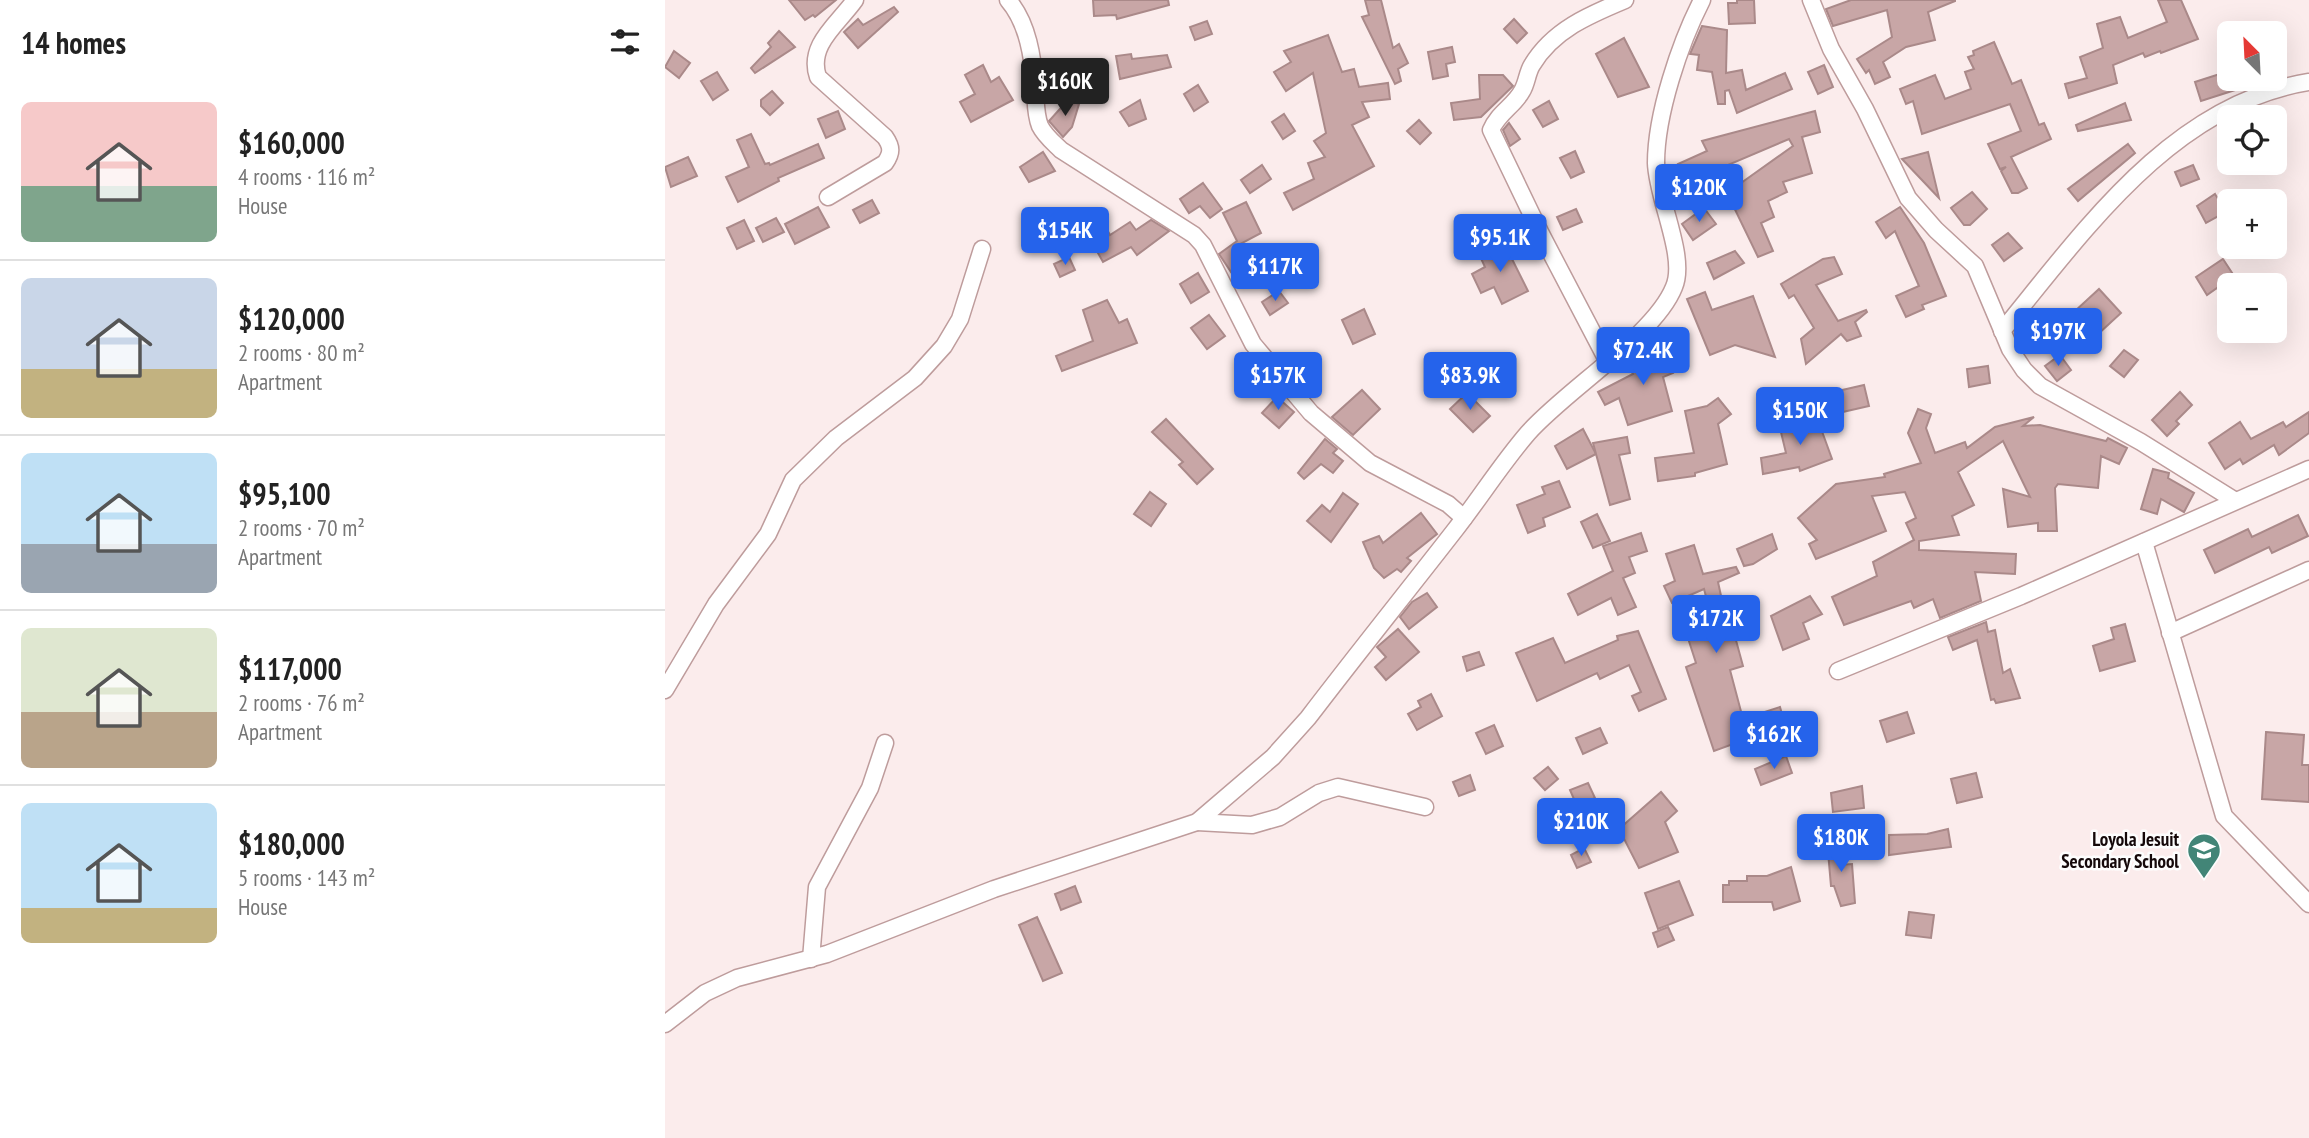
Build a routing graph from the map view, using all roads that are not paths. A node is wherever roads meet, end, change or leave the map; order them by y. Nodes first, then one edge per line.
1 (855, 0) edge
2 (1008, 0) edge
3 (1625, 0) edge
4 (1702, 0) edge
5 (1811, 0) edge
6 (2309, 82) edge
7 (828, 197) dead end
8 (982, 249) dead end
9 (2002, 331) junction
10 (1607, 360) junction
11 (2309, 469) edge
12 (2234, 500) junction
13 (1464, 518) junction
14 (2144, 542) junction
15 (2309, 570) edge
16 (2170, 633) junction
17 (1838, 671) dead end
18 (665, 690) edge
19 (885, 743) dead end
20 (1425, 807) dead end
21 (1197, 822) junction
22 (2309, 904) edge
23 (811, 959) junction
24 (665, 1024) edge

1 - 7 street
2 - 13 street
3 - 10 street
4 - 10 street
5 - 9 street
6 - 9 street
8 - 18 street
9 - 12 street
10 - 13 street
11 - 12 street
12 - 14 street
13 - 21 street
14 - 16 street
14 - 17 street
15 - 16 street
16 - 22 street
19 - 23 street
20 - 21 street
21 - 23 street
23 - 24 street

